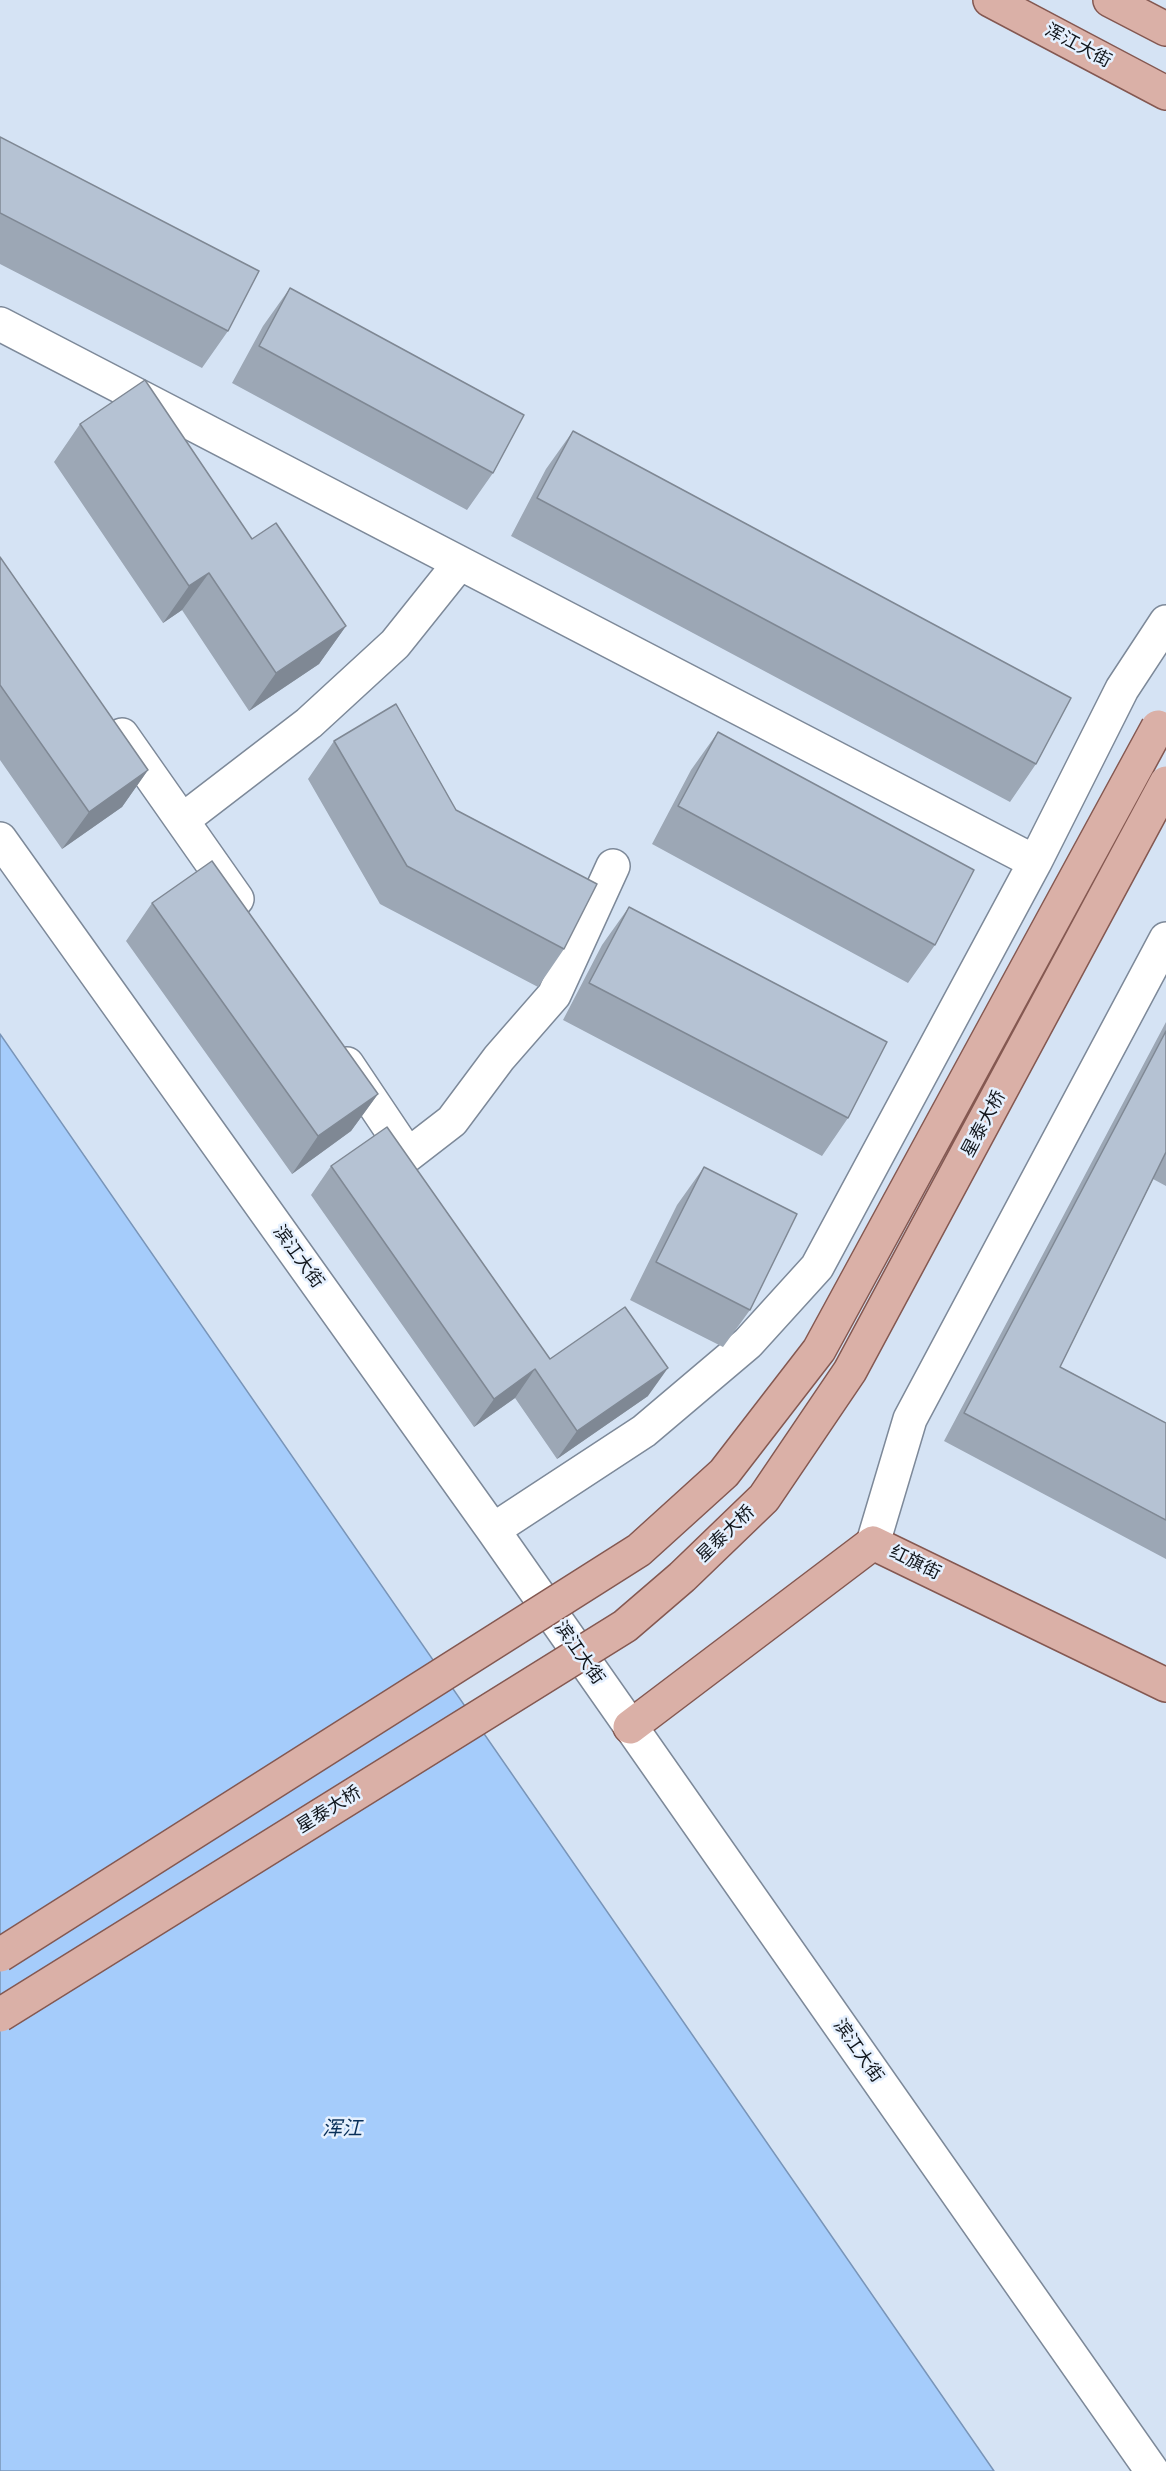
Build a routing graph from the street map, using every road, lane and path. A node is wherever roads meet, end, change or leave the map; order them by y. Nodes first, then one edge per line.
1 (990, 0) edge
2 (1110, 0) edge
3 (1166, 29) edge
4 (1166, 93) edge
5 (0, 324) edge
6 (459, 564) junction
7 (1166, 622) edge
8 (102, 706) edge
9 (1162, 719) edge
10 (1166, 783) edge
11 (184, 819) junction
12 (0, 840) edge
13 (1035, 862) junction
14 (613, 866) dead end
15 (256, 928) edge
16 (1166, 939) edge
17 (329, 1036) edge
18 (494, 1530) junction
19 (873, 1543) junction
20 (1166, 1685) edge
21 (630, 1727) junction
22 (0, 1955) edge
23 (0, 2015) edge
24 (1152, 2471) edge

1 - 4 main road, 浑江大街
2 - 3 main road
5 - 6 street
6 - 11 street
6 - 13 street
7 - 13 street
8 - 11 street
9 - 22 main road, 星泰大桥, bridge
10 - 23 main road, 星泰大桥, bridge
11 - 15 street
12 - 18 street, 滨江大街
13 - 18 street
14 - 17 street
16 - 19 street
18 - 21 street, 滨江大街
19 - 20 main road, 红旗街
19 - 21 main road, 红旗街
21 - 24 street, 滨江大街

